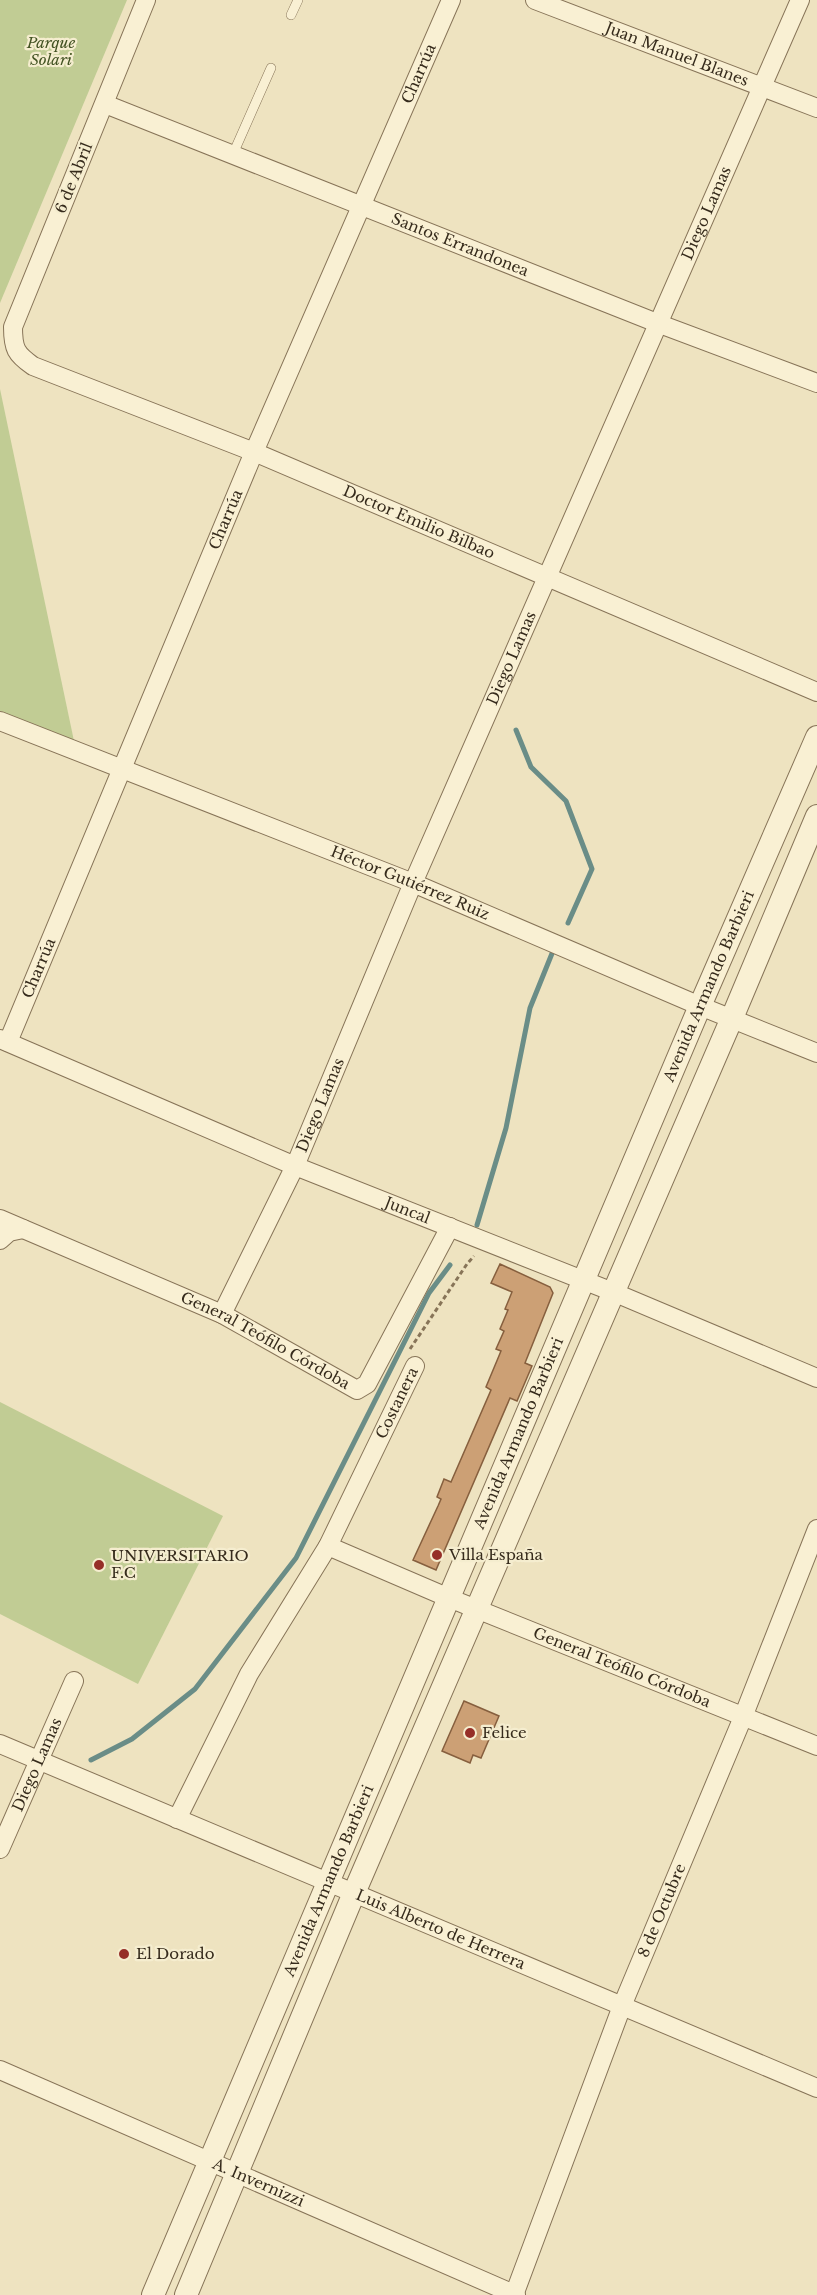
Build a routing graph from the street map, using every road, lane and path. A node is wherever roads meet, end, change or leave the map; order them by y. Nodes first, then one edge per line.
1 (146, 0) edge
2 (297, 0) edge
3 (451, 0) edge
4 (535, 0) edge
5 (800, 0) edge
6 (291, 15) dead end
7 (271, 68) dead end
8 (762, 87) junction
9 (105, 104) junction
10 (817, 108) edge
11 (233, 154) junction
12 (363, 205) junction
13 (657, 323) junction
14 (20, 357) joint
15 (817, 383) edge
16 (254, 452) junction
17 (548, 576) junction
18 (817, 692) edge
19 (0, 721) edge
20 (817, 737) edge
21 (123, 768) junction
22 (817, 816) edge
23 (413, 883) junction
24 (700, 1006) junction
25 (732, 1018) junction
26 (4, 1040) edge
27 (817, 1053) edge
28 (296, 1166) junction
29 (0, 1219) edge
30 (450, 1227) junction
31 (23, 1229) junction
32 (0, 1240) edge
33 (488, 1242) junction
34 (584, 1281) junction
35 (614, 1292) junction
36 (222, 1314) junction
37 (415, 1366) joint
38 (817, 1378) edge
39 (817, 1529) edge
40 (328, 1546) junction
41 (449, 1598) junction
42 (477, 1609) junction
43 (74, 1681) dead end
44 (743, 1717) junction
45 (0, 1744) edge
46 (817, 1746) edge
47 (38, 1760) junction
48 (177, 1819) junction
49 (0, 1849) edge
50 (328, 1883) junction
51 (354, 1893) junction
52 (622, 2006) junction
53 (0, 2070) edge
54 (817, 2088) edge
55 (210, 2162) junction
56 (238, 2173) junction
57 (153, 2295) edge
58 (186, 2295) edge
59 (515, 2295) edge

1 - 9 street, 6 de Abril
2 - 6 lane
3 - 12 street, Charrúa
4 - 8 street, Juan Manuel Blanes
5 - 8 street, Diego Lamas
7 - 11 lane
8 - 10 street, Juan Manuel Blanes
8 - 13 street, Diego Lamas
9 - 11 street, Santos Errandonea
9 - 14 street, 6 de Abril
11 - 12 street, Santos Errandonea
12 - 13 street, Santos Errandonea
12 - 16 street, Charrúa
13 - 15 street, Santos Errandonea
13 - 17 street, Diego Lamas
14 - 16 street, Doctor Emilio Bilbao
16 - 17 street, Doctor Emilio Bilbao
16 - 21 street, Charrúa
17 - 18 street, Doctor Emilio Bilbao
17 - 23 street, Diego Lamas
19 - 21 street, Héctor Gutiérrez Ruiz
20 - 24 street, Avenida Armando Barbieri
21 - 23 street, Héctor Gutiérrez Ruiz
21 - 26 street, Charrúa
22 - 25 street, Avenida Armando Barbieri
23 - 24 street, Héctor Gutiérrez Ruiz
23 - 28 street, Diego Lamas
24 - 25 street, Héctor Gutiérrez Ruiz
24 - 34 street, Avenida Armando Barbieri
25 - 27 street, Héctor Gutiérrez Ruiz
25 - 35 street, Avenida Armando Barbieri
26 - 28 street, Juncal
28 - 30 street, Juncal
28 - 36 street, Diego Lamas
29 - 31 street, General Teófilo Córdoba
30 - 33 street, Juncal
30 - 36 street, General Teófilo Córdoba
31 - 32 street
31 - 36 street, General Teófilo Córdoba
33 - 34 street, Juncal
33 - 37 path, Costanera
34 - 35 street, Juncal
34 - 41 street, Avenida Armando Barbieri
35 - 38 street, Juncal
35 - 42 street, Avenida Armando Barbieri
37 - 40 street, Costanera
39 - 44 street, 8 de Octubre
40 - 41 street, General Teófilo Córdoba
40 - 48 street, Costanera
41 - 42 street, General Teófilo Córdoba
41 - 50 street, Avenida Armando Barbieri
42 - 44 street, General Teófilo Córdoba
42 - 51 street, Avenida Armando Barbieri
43 - 47 street, Diego Lamas
44 - 46 street, General Teófilo Córdoba
44 - 52 street, 8 de Octubre
45 - 47 street, Luis Alberto de Herrera
47 - 48 street, Luis Alberto de Herrera
47 - 49 street, Diego Lamas
48 - 50 street, Luis Alberto de Herrera
50 - 51 street, Luis Alberto de Herrera
50 - 55 street, Avenida Armando Barbieri
51 - 52 street, Luis Alberto de Herrera
51 - 56 street, Avenida Armando Barbieri
52 - 54 street, Luis Alberto de Herrera
52 - 59 street, 8 de Octubre
53 - 55 street, A. Invernizzi
55 - 56 street, A. Invernizzi
55 - 57 street, Avenida Armando Barbieri
56 - 58 street, Avenida Armando Barbieri
56 - 59 street, A. Invernizzi

